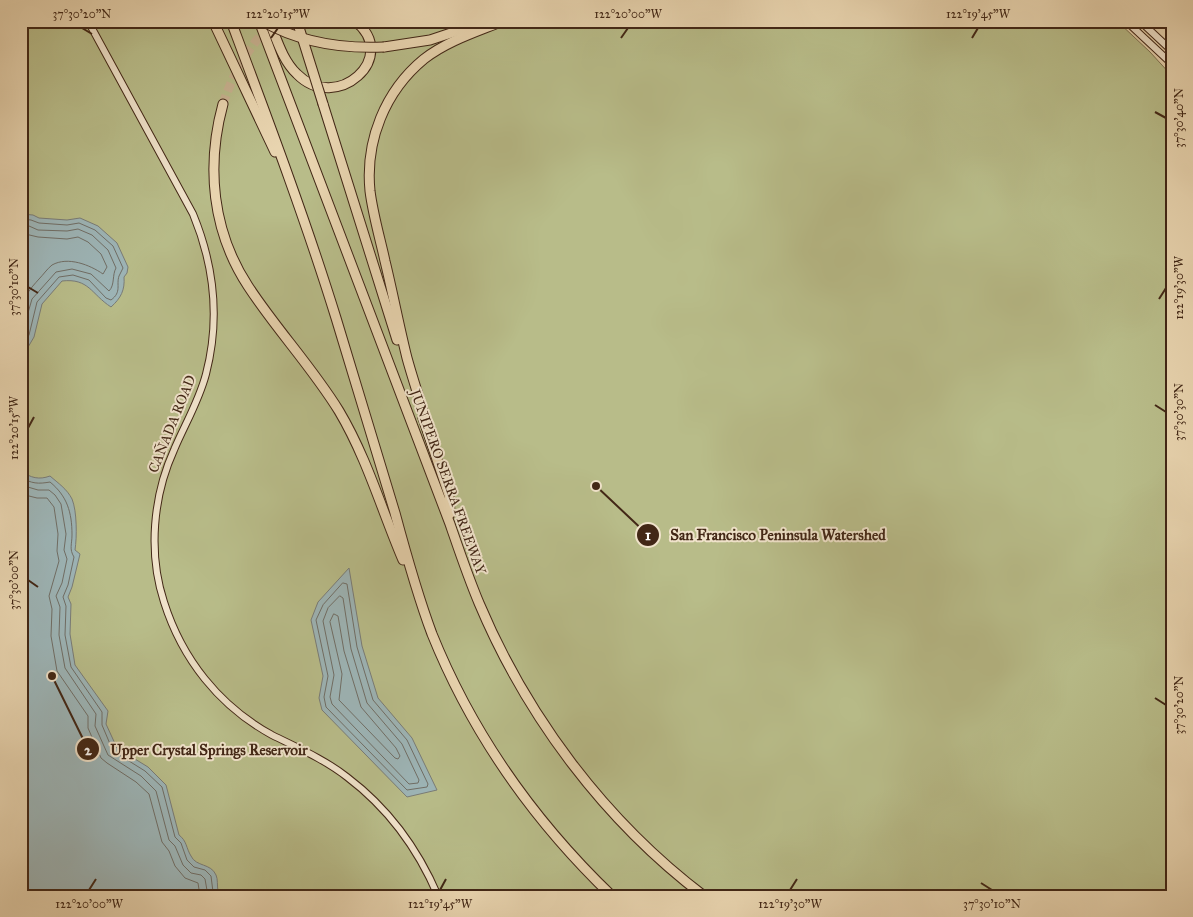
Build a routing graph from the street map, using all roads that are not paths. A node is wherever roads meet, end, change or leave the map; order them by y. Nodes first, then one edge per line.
1 (88, 21) edge
2 (213, 21) edge
3 (231, 21) edge
4 (260, 21) edge
5 (269, 21) edge
6 (296, 21) edge
7 (355, 21) edge
8 (487, 21) edge
9 (503, 21) edge
10 (1126, 21) edge
11 (1140, 21) edge
12 (1172, 51) edge
13 (1172, 64) edge
14 (223, 104) tunnel mouth
15 (292, 186) junction
16 (426, 424) junction
17 (450, 524) junction
18 (417, 591) junction
19 (438, 896) edge
20 (612, 896) edge
21 (704, 896) edge

1 - 19 main road, CAÑADA ROAD
2 - 15 highway
3 - 15 highway
4 - 8 highway, bridge
4 - 17 highway, JUNIPERO SERRA FREEWAY
5 - 7 highway
6 - 16 highway, bridge
9 - 16 highway
10 - 13 main road
11 - 12 main road
14 - 18 highway
15 - 18 highway
16 - 17 highway
17 - 21 highway, JUNIPERO SERRA FREEWAY
18 - 20 highway

